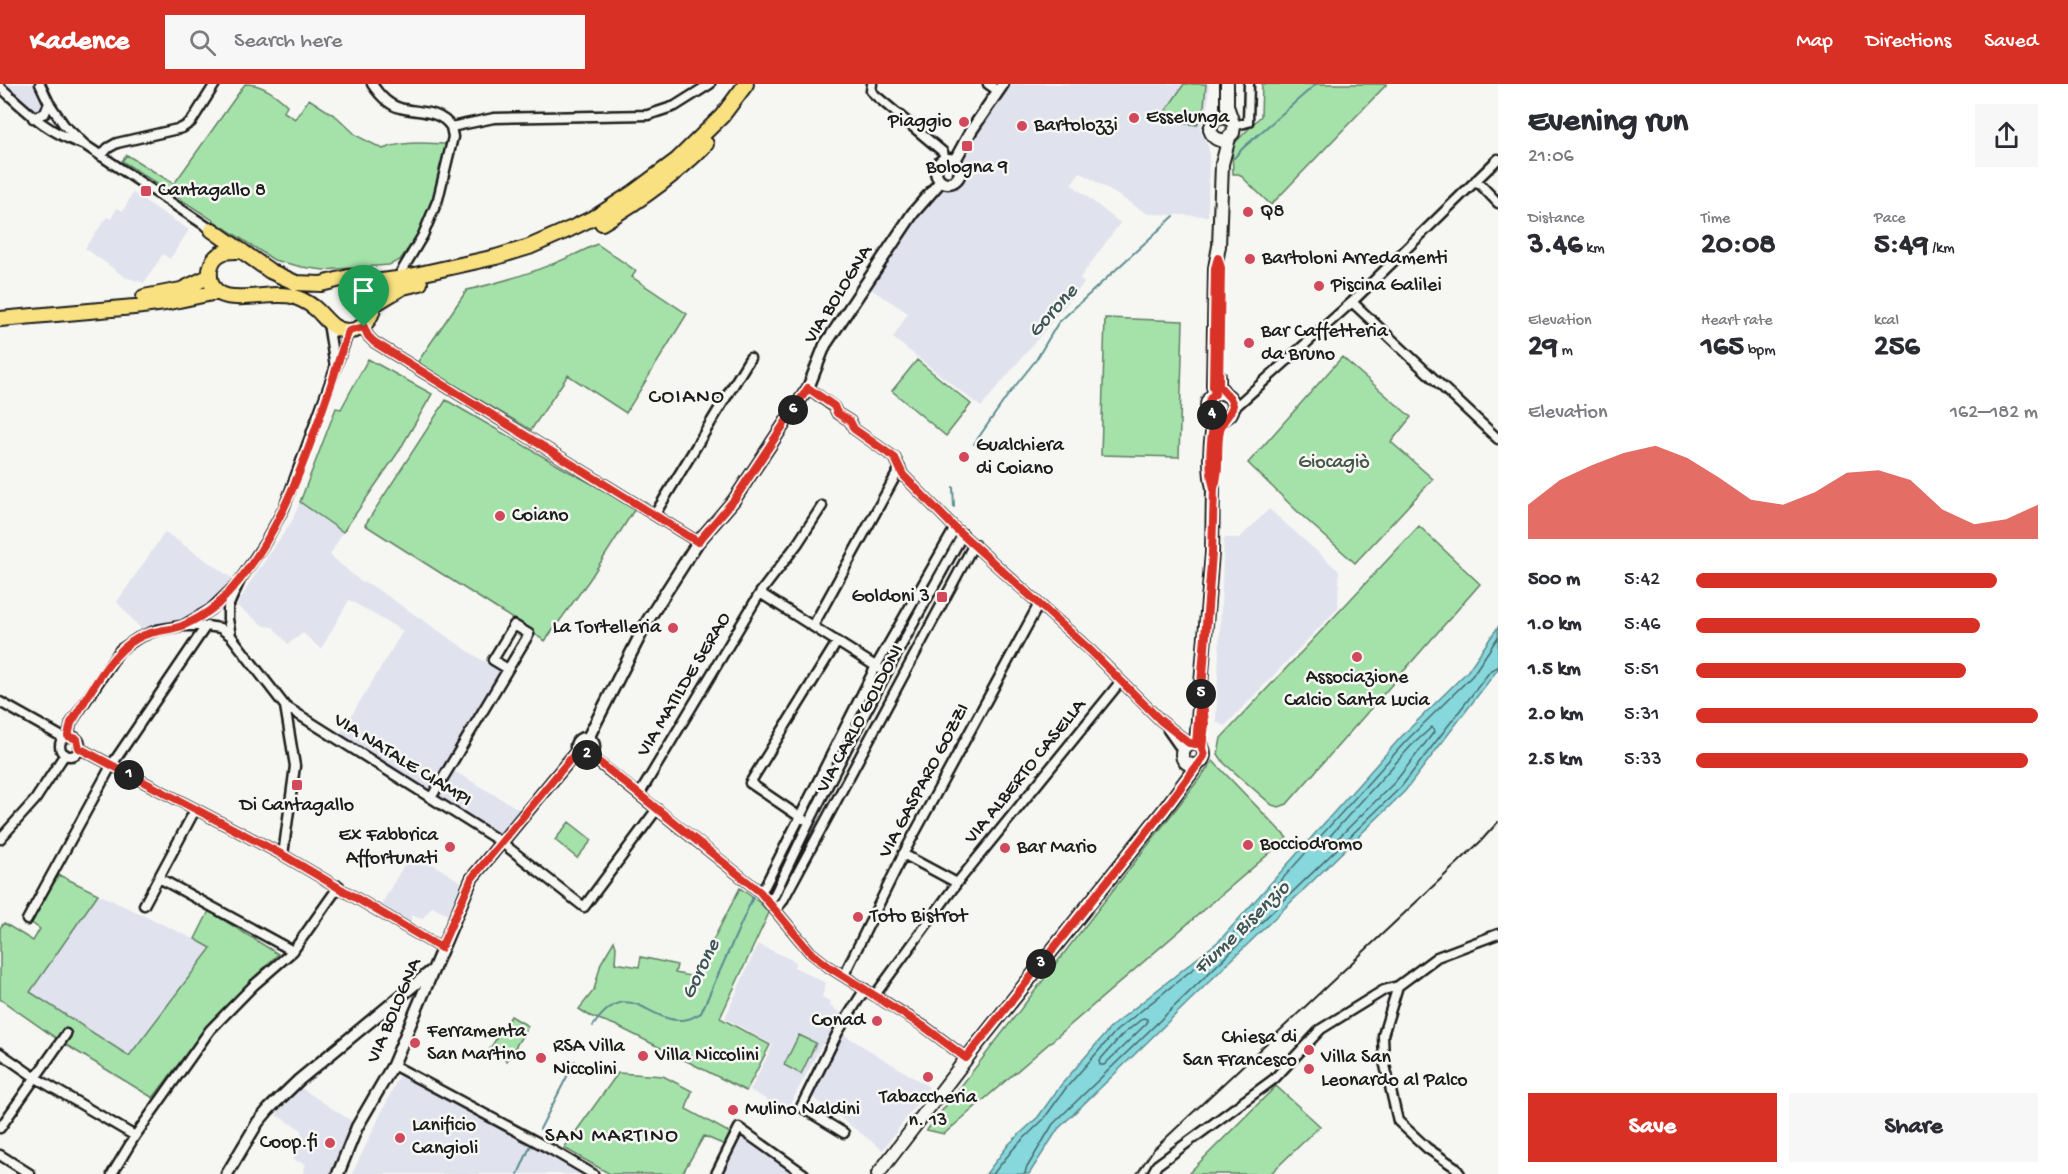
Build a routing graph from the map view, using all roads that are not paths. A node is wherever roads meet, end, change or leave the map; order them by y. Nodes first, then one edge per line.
1 (41, 84) edge
2 (215, 84) edge
3 (372, 84) edge
4 (710, 84) edge
5 (746, 84) edge
6 (757, 84) edge
7 (872, 84) edge
8 (988, 84) edge
9 (1227, 84) edge
10 (1249, 84) edge
11 (0, 87) edge
12 (1001, 87) edge
13 (49, 103) junction
14 (33, 118) junction
15 (451, 127) junction
16 (1231, 128) junction
17 (85, 145) junction
18 (101, 156) junction
19 (1498, 159) edge
20 (950, 161) junction
21 (1476, 180) junction
22 (941, 181) junction
23 (1498, 203) edge
24 (212, 230) junction
25 (242, 251) junction
26 (216, 256) junction
27 (210, 276) junction
28 (397, 279) junction
29 (366, 283) junction
30 (217, 292) junction
31 (1352, 302) junction
32 (373, 305) junction
33 (0, 309) edge
34 (0, 319) edge
35 (328, 323) junction
36 (364, 327) junction
37 (349, 331) junction
38 (750, 358) dead end
39 (336, 371) junction
40 (808, 388) junction
41 (1227, 406) junction
42 (1498, 439) edge
43 (900, 468) junction
44 (822, 506) dead end
45 (655, 514) junction
46 (955, 528) junction
47 (963, 534) junction
48 (698, 542) junction
49 (974, 544) junction
50 (240, 580) junction
51 (760, 593) junction
52 (1039, 604) junction
53 (181, 626) junction
54 (206, 626) junction
55 (813, 626) junction
56 (231, 636) junction
57 (837, 642) junction
58 (876, 666) junction
59 (508, 669) junction
60 (885, 672) junction
61 (1121, 681) junction
62 (0, 702) edge
63 (285, 706) junction
64 (71, 723) junction
65 (48, 730) junction
66 (66, 737) junction
67 (588, 738) junction
68 (79, 748) junction
69 (1191, 749) junction
70 (577, 751) junction
71 (63, 752) junction
72 (589, 754) junction
73 (111, 766) junction
74 (639, 795) junction
75 (431, 798) junction
76 (1173, 798) junction
77 (657, 809) junction
78 (195, 810) junction
79 (798, 817) junction
80 (808, 822) junction
81 (0, 839) edge
82 (501, 842) junction
83 (903, 854) junction
84 (283, 855) junction
85 (159, 878) junction
86 (957, 883) junction
87 (339, 886) junction
88 (760, 892) junction
89 (144, 905) dead end
90 (772, 906) junction
91 (27, 920) dead end
92 (1498, 934) edge
93 (441, 948) junction
94 (293, 951) junction
95 (432, 970) junction
96 (844, 975) junction
97 (1398, 986) junction
98 (865, 989) junction
99 (400, 995) junction
100 (874, 995) junction
101 (417, 1004) junction
102 (66, 1034) dead end
103 (0, 1053) edge
104 (966, 1058) junction
105 (393, 1065) junction
106 (36, 1078) junction
107 (0, 1128) edge
108 (844, 1134) dead end
109 (135, 1136) junction
110 (0, 1155) edge
111 (30, 1174) edge
112 (111, 1174) edge
113 (227, 1174) edge
114 (338, 1174) edge
115 (593, 1174) edge
116 (716, 1174) edge
117 (804, 1174) edge
118 (878, 1174) edge
119 (1152, 1174) edge
120 (1460, 1174) edge

1 - 13 street
2 - 18 street
3 - 15 street
4 - 15 street
5 - 28 main road
6 - 32 main road
7 - 20 street
8 - 12 street
9 - 16 main road
10 - 16 street
11 - 14 street
12 - 20 street, VIA BOLOGNA
13 - 14 street
13 - 17 street
14 - 17 street
15 - 28 street
16 - 41 main road
17 - 18 street
18 - 24 street
19 - 21 street
20 - 22 street, VIA BOLOGNA
20 - 22 street, VIA BOLOGNA
21 - 23 street
21 - 31 street
22 - 40 street, VIA BOLOGNA
24 - 25 main road
24 - 26 main road
25 - 26 main road
25 - 29 main road
26 - 27 main road
27 - 30 main road
27 - 33 main road
28 - 29 main road
29 - 32 main road
30 - 34 main road
30 - 35 main road
31 - 41 street
31 - 42 street
32 - 36 main road
35 - 37 main road
35 - 39 street
36 - 37 main road
36 - 45 street
37 - 39 street
38 - 45 street
39 - 50 street
40 - 43 street
40 - 48 street, VIA BOLOGNA
41 - 69 main road
43 - 46 street
43 - 55 street
44 - 51 street, VIA MATILDE SERAO
45 - 48 street
46 - 47 street
46 - 58 street, VIA CARLO GOLDONI
47 - 49 street
47 - 60 street, VIA CARLO GOLDONI
48 - 67 street, VIA BOLOGNA
49 - 52 street
49 - 90 street, VIA CARLO GOLDONI
50 - 53 street
50 - 56 street
51 - 55 street
51 - 74 street, VIA MATILDE SERAO
52 - 61 street
52 - 83 street, VIA GASPARO GOZZI
53 - 54 street
53 - 64 street
54 - 56 street
54 - 73 street
55 - 57 street
56 - 63 street
57 - 58 street
57 - 79 street
58 - 60 street, VIA CARLO GOLDONI
58 - 79 street, VIA CARLO GOLDONI
59 - 59 street
59 - 75 street
60 - 80 street, VIA CARLO GOLDONI
61 - 69 street
61 - 86 street, VIA ALBERTO CASELLA
62 - 65 street
63 - 75 street, VIA NATALE CIAMPI
63 - 84 street
64 - 65 street
64 - 66 street
65 - 66 street
66 - 68 street
66 - 71 street
67 - 70 street, VIA BOLOGNA
67 - 72 street
68 - 71 street
68 - 73 street
69 - 76 main road
69 - 76 main road
70 - 72 street
70 - 82 street, VIA BOLOGNA
71 - 81 street
72 - 74 street
73 - 78 street
73 - 91 street
74 - 77 street
75 - 82 street, VIA NATALE CIAMPI
76 - 104 main road
77 - 82 street, VIA NATALE CIAMPI
77 - 88 street
78 - 84 street
78 - 85 street
79 - 80 street
79 - 88 street, VIA CARLO GOLDONI
80 - 90 street, VIA CARLO GOLDONI
82 - 93 street, VIA BOLOGNA
83 - 86 street
83 - 96 street, VIA GASPARO GOZZI
84 - 87 street
85 - 89 street
85 - 94 street
86 - 100 street, VIA ALBERTO CASELLA
87 - 93 street
87 - 94 street
88 - 90 street
90 - 96 street
92 - 97 street
93 - 95 street, VIA BOLOGNA
94 - 109 street
95 - 99 street
95 - 101 street, VIA BOLOGNA
96 - 98 street
97 - 119 street
97 - 120 street
98 - 100 street
98 - 108 street
99 - 101 street
99 - 113 street
100 - 104 street
101 - 105 street, VIA BOLOGNA
102 - 106 street
103 - 106 street
104 - 118 main road
105 - 114 street, VIA BOLOGNA
105 - 115 street
106 - 107 street
106 - 109 street
109 - 112 street
110 - 111 street
116 - 117 street

